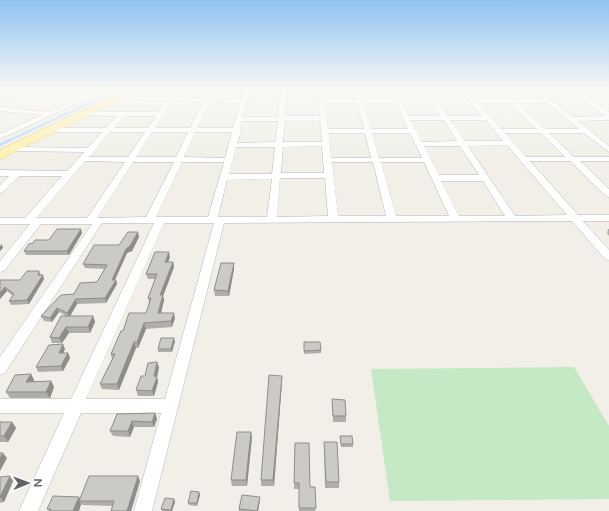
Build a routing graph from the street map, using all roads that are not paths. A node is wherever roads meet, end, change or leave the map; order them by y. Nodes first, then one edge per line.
1 (48, 114) edge
2 (85, 114) joint
3 (122, 114) junction
4 (161, 114) joint
5 (200, 114) edge
6 (242, 114) edge
7 (281, 114) edge
8 (324, 114) edge
9 (364, 114) edge
10 (404, 114) edge
11 (443, 114) edge
12 (485, 114) edge
13 (525, 114) edge
14 (565, 114) edge
15 (609, 117) edge
16 (280, 118) junction
17 (324, 118) junction
18 (406, 118) junction
19 (446, 118) junction
20 (488, 118) junction
21 (241, 119) junction
22 (571, 119) junction
23 (0, 128) edge
24 (14, 130) junction
25 (52, 130) junction
26 (107, 130) junction
27 (151, 130) junction
28 (192, 130) junction
29 (238, 130) junction
30 (412, 130) junction
31 (326, 131) junction
32 (369, 131) junction
33 (500, 131) junction
34 (543, 131) junction
35 (586, 131) junction
36 (0, 137) edge
37 (463, 143) junction
38 (510, 143) junction
39 (278, 144) junction
40 (327, 144) junction
41 (418, 144) junction
42 (233, 145) junction
43 (607, 147) edge
44 (11, 149) junction
45 (90, 150) junction
46 (0, 154) edge
47 (82, 159) junction
48 (131, 159) junction
49 (178, 159) junction
50 (524, 159) junction
51 (572, 159) junction
52 (609, 159) edge
53 (229, 160) junction
54 (328, 160) junction
55 (377, 160) junction
56 (427, 160) junction
57 (0, 173) edge
58 (16, 174) junction
59 (69, 174) junction
60 (329, 175) junction
61 (276, 176) junction
62 (224, 177) junction
63 (435, 178) junction
64 (486, 178) junction
65 (0, 190) edge
66 (609, 194) edge
67 (455, 218) junction
68 (512, 218) junction
69 (576, 218) junction
70 (609, 218) edge
71 (392, 219) junction
72 (155, 220) junction
73 (272, 220) junction
74 (332, 220) junction
75 (0, 221) edge
76 (33, 221) junction
77 (94, 221) junction
78 (216, 221) junction
79 (609, 257) edge
80 (0, 268) edge
81 (0, 370) edge
82 (0, 406) edge
83 (75, 406) junction
84 (171, 406) junction
85 (28, 511) edge
86 (144, 511) edge

1 - 24 street
2 - 3 street
2 - 25 main road
3 - 4 street
3 - 26 street
4 - 27 street
5 - 28 street
6 - 21 street
7 - 16 street
8 - 17 street
9 - 32 street
10 - 18 street
11 - 19 street
12 - 20 street
13 - 34 street
14 - 22 street
15 - 22 street
16 - 17 street
16 - 21 street
16 - 39 street
17 - 31 street
18 - 19 street
18 - 30 street
19 - 20 street
19 - 37 street
20 - 33 street
21 - 29 street
22 - 35 street
23 - 24 street
24 - 36 street
25 - 26 street
25 - 44 main road
26 - 27 street
26 - 45 street
27 - 28 street
27 - 48 street
28 - 29 street
28 - 49 street
29 - 42 street
30 - 32 street
30 - 41 street
31 - 32 street
31 - 40 street
32 - 55 street
33 - 34 street
33 - 38 street
34 - 35 street
34 - 51 street
35 - 43 street
37 - 38 street
37 - 41 street
37 - 64 street
38 - 50 street
39 - 40 street
39 - 42 street
39 - 61 street
40 - 54 street
41 - 56 street
42 - 53 street
44 - 45 street
44 - 46 main road
45 - 47 street
47 - 48 street
47 - 59 street
48 - 49 street
48 - 77 street
49 - 53 street
49 - 72 street
50 - 51 street
50 - 69 street
51 - 52 street
51 - 66 street
53 - 62 street
54 - 55 street
54 - 60 street
55 - 56 street
55 - 71 street
56 - 63 street
57 - 58 street
58 - 59 street
58 - 65 street
59 - 76 street
60 - 61 street
60 - 74 street
61 - 62 street
61 - 73 street
62 - 78 street
63 - 64 street
63 - 67 street
64 - 68 street
67 - 68 street
67 - 71 street
68 - 69 street
69 - 70 street
69 - 79 street
71 - 74 street
72 - 77 street
72 - 78 street
72 - 83 street
73 - 74 street
73 - 78 street
75 - 76 street
76 - 77 street
76 - 80 street
77 - 81 street
78 - 84 street
82 - 83 street
83 - 84 street
83 - 85 street
84 - 86 street

